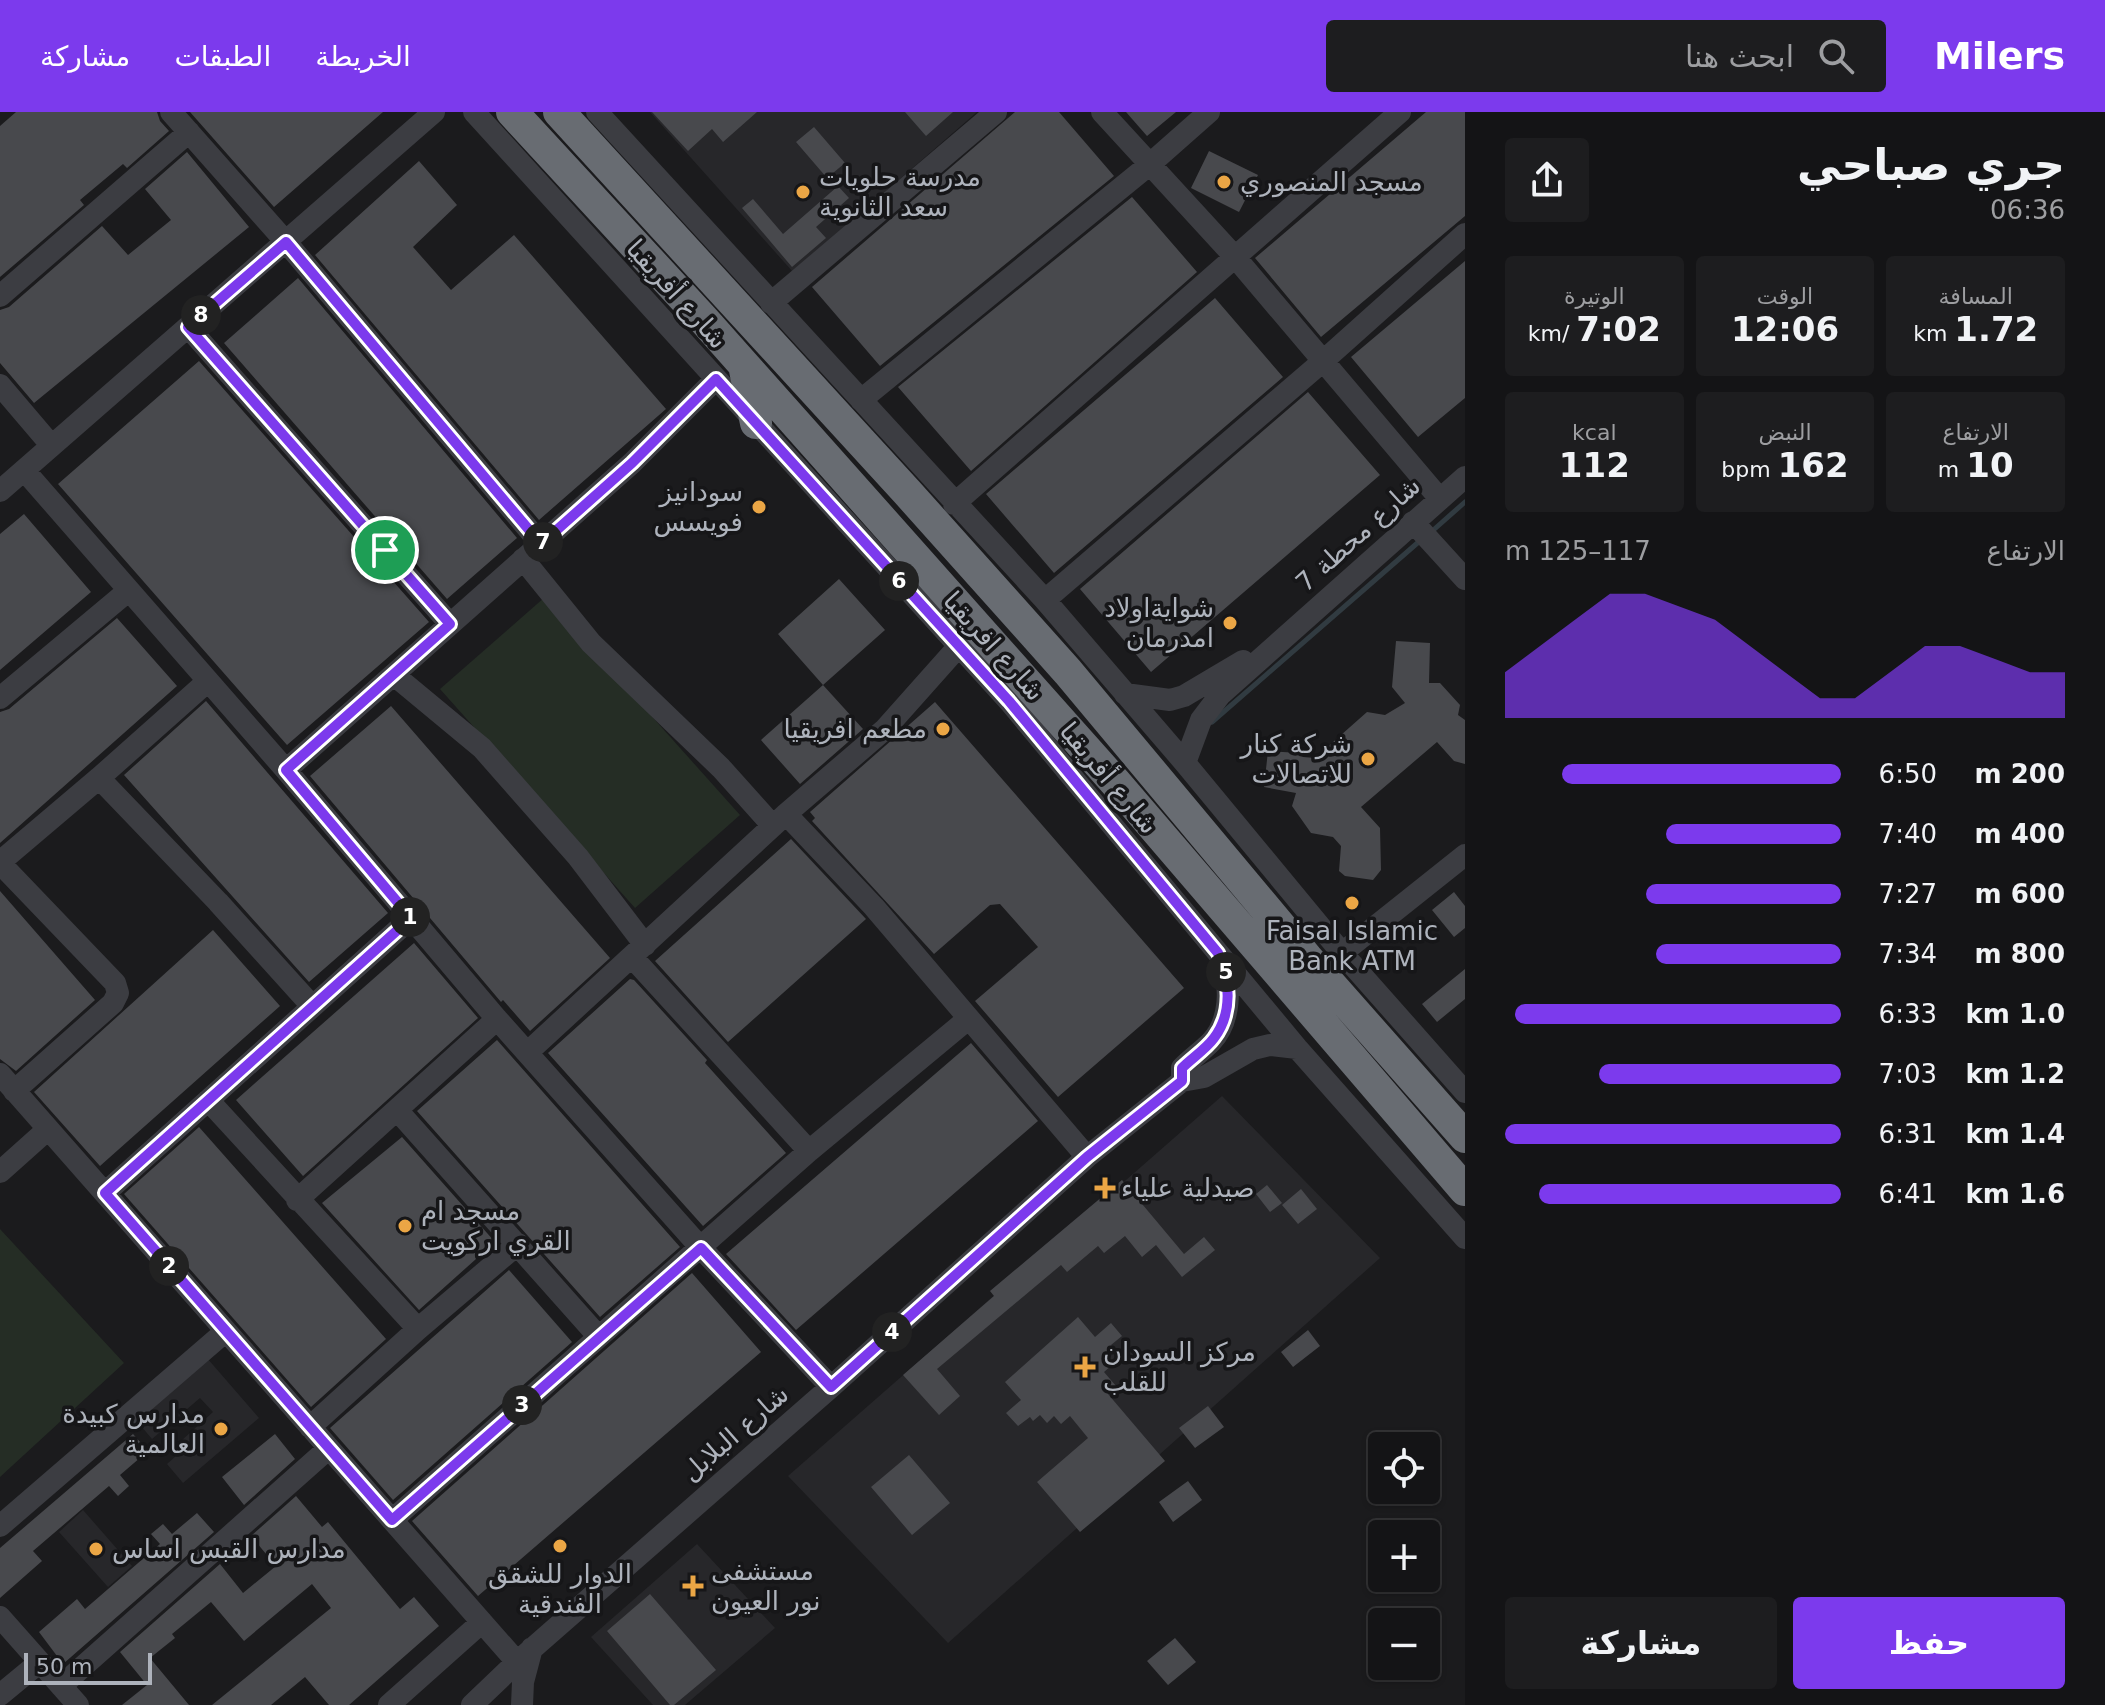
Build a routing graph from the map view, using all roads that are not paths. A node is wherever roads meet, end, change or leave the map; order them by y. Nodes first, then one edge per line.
1 (171, 112) edge
2 (434, 112) edge
3 (474, 112) edge
4 (512, 112) edge
5 (559, 112) edge
6 (597, 112) edge
7 (996, 112) edge
8 (1102, 112) edge
9 (1209, 112) edge
10 (1400, 112) edge
11 (189, 132) junction
12 (1149, 165) junction
13 (1465, 234) edge
14 (286, 242) junction
15 (1235, 257) junction
16 (0, 296) edge
17 (771, 303) junction
18 (188, 327) junction
19 (1322, 362) junction
20 (730, 373) junction
21 (0, 385) edge
22 (861, 400) junction
23 (756, 423) joint
24 (51, 445) junction
25 (879, 462) junction
26 (24, 470) junction
27 (923, 470) junction
28 (1465, 477) edge
29 (0, 491) edge
30 (1440, 499) junction
31 (954, 504) junction
32 (1413, 522) junction
33 (541, 544) junction
34 (523, 559) junction
35 (1465, 579) edge
36 (128, 591) junction
37 (1045, 600) junction
38 (450, 624) junction
39 (1288, 634) junction
40 (958, 647) junction
41 (394, 675) junction
42 (208, 681) junction
43 (1125, 694) junction
44 (0, 698) edge
45 (1185, 763) junction
46 (286, 770) junction
47 (99, 778) junction
48 (780, 820) junction
49 (1465, 855) edge
50 (0, 863) edge
51 (411, 918) junction
52 (638, 951) junction
53 (1218, 953) junction
54 (1342, 953) junction
55 (312, 1006) junction
56 (497, 1019) junction
57 (968, 1019) junction
58 (1297, 1048) junction
59 (528, 1052) junction
60 (1182, 1081) junction
61 (7, 1083) edge
62 (1465, 1092) edge
63 (208, 1100) junction
64 (397, 1110) junction
65 (47, 1130) junction
66 (1465, 1137) edge
67 (809, 1151) junction
68 (1087, 1157) junction
69 (0, 1172) edge
70 (1465, 1190) edge
71 (105, 1193) junction
72 (297, 1200) junction
73 (1465, 1238) edge
74 (518, 1244) junction
75 (701, 1248) junction
76 (418, 1329) junction
77 (226, 1331) junction
78 (598, 1336) junction
79 (831, 1387) junction
80 (310, 1427) junction
81 (329, 1448) junction
82 (392, 1520) junction
83 (0, 1526) edge
84 (0, 1617) edge
85 (482, 1622) junction
86 (524, 1655) junction
87 (40, 1662) junction
88 (61, 1686) junction
89 (0, 1695) edge
90 (476, 1704) edge
91 (78, 1705) edge
92 (389, 1705) edge
93 (522, 1705) edge

1 - 11 street
2 - 14 street
3 - 20 street, شارع أفريقيا
4 - 20 highway, شارع افريقيا
5 - 25 highway, شارع افريقيا
6 - 17 street
7 - 17 street
8 - 12 street
9 - 12 street
10 - 15 street
11 - 14 street
11 - 16 street
12 - 15 street
12 - 22 street
13 - 19 street
14 - 18 street
14 - 33 street
15 - 19 street
15 - 31 street
17 - 22 street
18 - 24 street
18 - 38 street
19 - 30 street
19 - 37 street
20 - 23 highway
20 - 33 street
20 - 70 highway, شارع افريقيا
21 - 24 street
22 - 27 street
23 - 40 street, شارع أفريقيا
24 - 26 street
25 - 27 highway
25 - 66 highway, شارع افريقيا
26 - 29 street
26 - 36 street
27 - 31 street
28 - 30 street, شارع محطة 7
30 - 32 street, شارع محطة 7
31 - 37 street
32 - 35 street
32 - 39 street, شارع محطة 7
33 - 34 street
34 - 38 street
34 - 48 street
36 - 42 street
36 - 44 street
37 - 43 street
38 - 41 street
39 - 43 street
39 - 45 street
40 - 48 street
40 - 53 street, شارع أفريقيا
41 - 46 street
41 - 52 street
42 - 46 street
42 - 47 street
43 - 45 street
45 - 54 street
46 - 51 street
47 - 50 street
47 - 55 street
48 - 52 street
48 - 57 street
49 - 54 street
50 - 61 street
51 - 55 street
51 - 56 street
52 - 59 street
52 - 67 street
53 - 58 street, شارع أفريقيا
53 - 60 street, شارع البلابل
54 - 62 street
55 - 63 street
56 - 59 street
56 - 64 street
57 - 67 street
57 - 68 street
58 - 60 street, شارع البلابل
58 - 73 street, شارع أفريقيا
59 - 75 street
60 - 68 street, شارع البلابل
61 - 65 street
63 - 71 street
63 - 72 street
64 - 72 street
64 - 74 street
65 - 69 street
65 - 71 street
67 - 75 street
68 - 79 street, شارع البلابل
71 - 77 street
72 - 76 street
74 - 76 street
74 - 78 street
75 - 78 street
75 - 79 street
76 - 80 street
77 - 80 street
77 - 83 street
78 - 82 street
79 - 86 street, شارع البلابل
80 - 81 street
81 - 82 street
81 - 88 street
82 - 85 street
84 - 87 street
85 - 86 street
85 - 92 street
86 - 90 street, شارع البلابل
86 - 93 street
87 - 88 street
87 - 89 street
88 - 91 street

